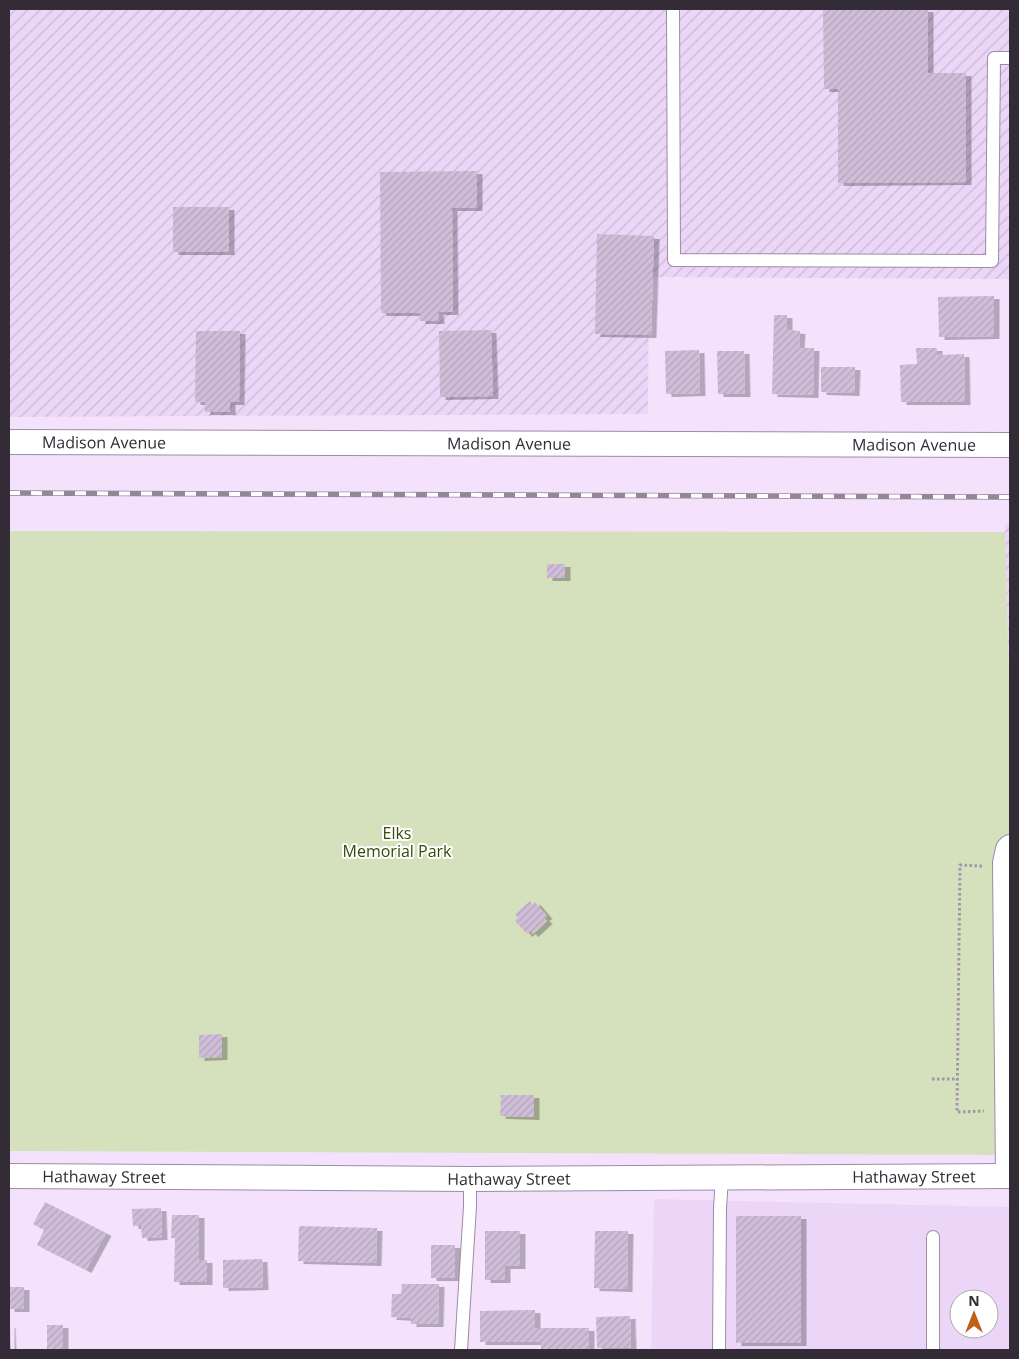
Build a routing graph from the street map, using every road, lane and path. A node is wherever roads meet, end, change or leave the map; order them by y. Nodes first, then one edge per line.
1 (673, 9) edge
2 (1010, 58) edge
3 (9, 442) edge
4 (1010, 445) edge
5 (1008, 857) edge
6 (932, 1079) dead end
7 (958, 1079) junction
8 (1007, 1111) junction
9 (9, 1176) edge
10 (1009, 1176) edge
11 (722, 1178) junction
12 (470, 1179) junction
13 (933, 1237) dead end
14 (461, 1350) edge
15 (719, 1350) edge
16 (933, 1350) edge

1 - 2 lane
3 - 4 street, Madison Avenue
5 - 7 path
5 - 8 street
6 - 7 path
7 - 8 path
8 - 10 street
9 - 12 street, Hathaway Street
10 - 11 street, Hathaway Street
11 - 12 street, Hathaway Street
11 - 15 lane
12 - 14 lane
13 - 16 lane

